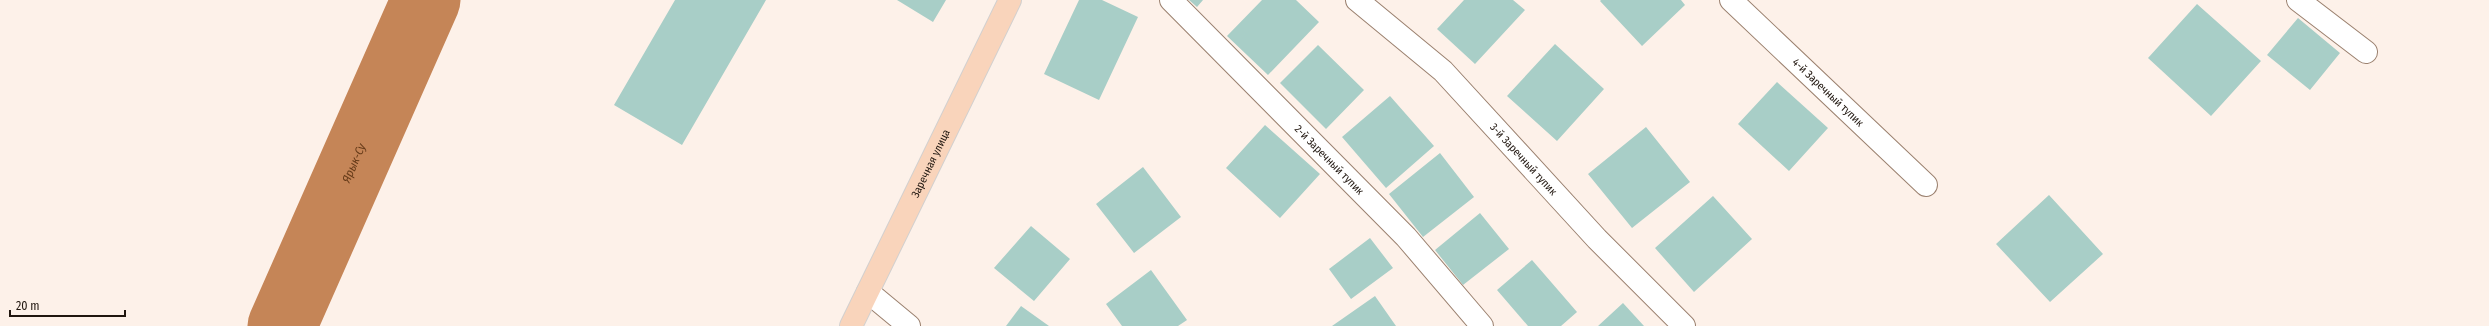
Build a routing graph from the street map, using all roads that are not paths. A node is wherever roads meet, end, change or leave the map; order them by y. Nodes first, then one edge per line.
1 (1010, 0) edge
2 (1171, 0) edge
3 (1357, 0) edge
4 (1732, 0) edge
5 (2298, 0) edge
6 (2366, 52) dead end
7 (1926, 185) dead end
8 (868, 292) junction
9 (851, 326) edge
10 (909, 326) edge
11 (1482, 326) edge
12 (1684, 326) edge

1 - 8 main road, Заречная улица
2 - 11 street, 2-й Заречный тупик
3 - 12 street, 3-й Заречный тупик
4 - 7 street, 4-й Заречный тупик
5 - 6 street
8 - 9 main road, Заречная улица
8 - 10 street

